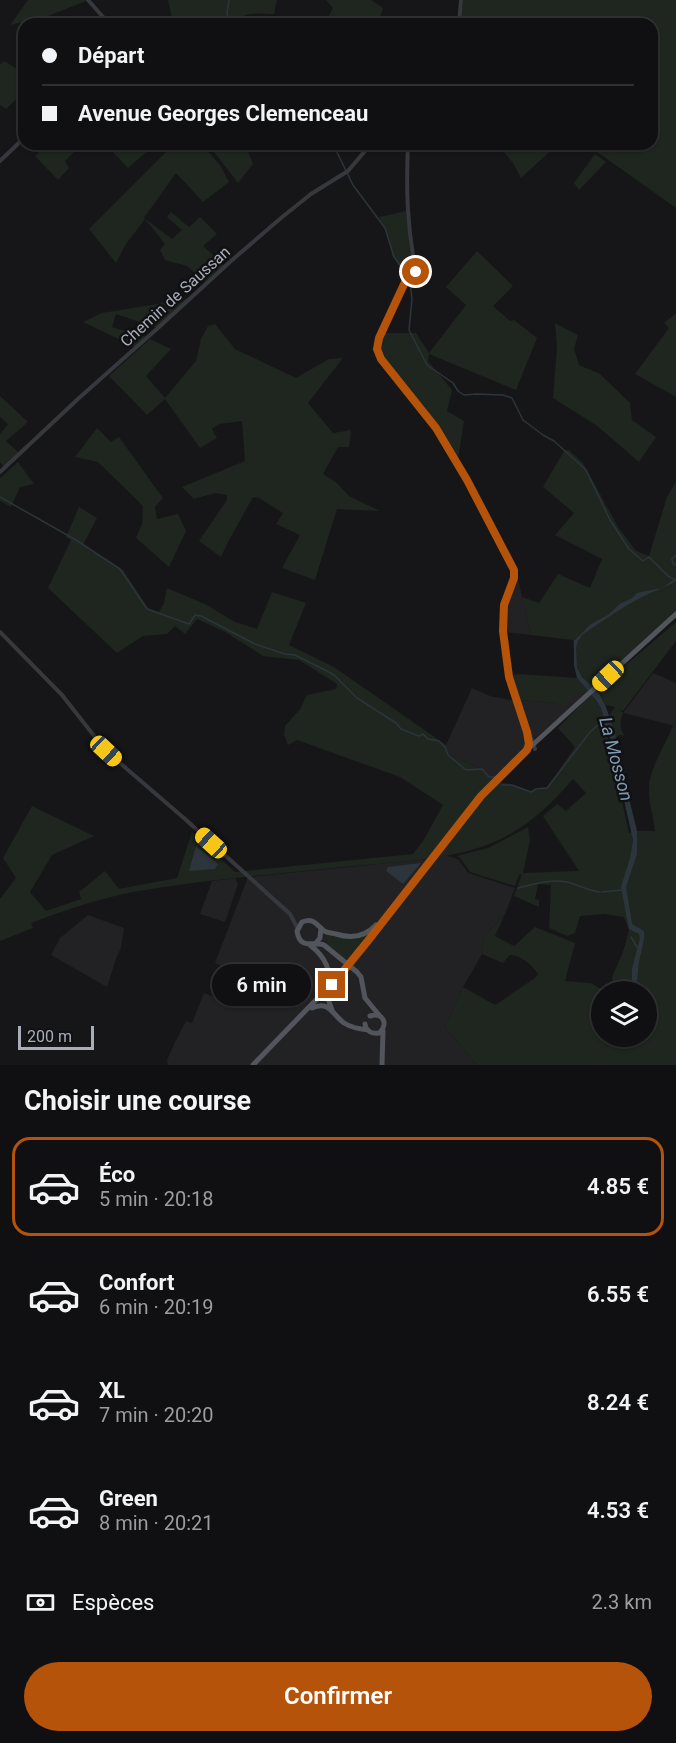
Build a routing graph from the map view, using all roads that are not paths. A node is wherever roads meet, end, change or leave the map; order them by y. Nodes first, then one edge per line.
1 (88, 0) edge
2 (461, 0) edge
3 (105, 18) edge
4 (460, 18) edge
5 (18, 144) edge
6 (366, 150) edge
7 (408, 150) edge
8 (0, 161) edge
9 (0, 472) edge
10 (676, 614) edge
11 (0, 632) edge
12 (566, 716) junction
13 (527, 732) junction
14 (544, 735) junction
15 (531, 747) junction
16 (415, 880) junction
17 (290, 914) junction
18 (306, 921) junction
19 (298, 929) junction
20 (321, 931) junction
21 (312, 944) junction
22 (329, 948) junction
23 (359, 952) junction
24 (372, 1006) junction
25 (335, 1014) junction
26 (379, 1015) junction
27 (370, 1016) junction
28 (299, 1019) junction
29 (367, 1027) junction
30 (383, 1028) junction
31 (376, 1033) junction
32 (384, 1040) junction
33 (253, 1065) edge
34 (382, 1065) edge

1 - 3 street
2 - 4 street
5 - 8 street
6 - 9 street, Chemin de Saussan
7 - 13 street
10 - 12 main road
11 - 17 street
12 - 14 main road
12 - 15 main road
13 - 14 street
13 - 15 street
14 - 15 main road
15 - 16 main road
16 - 20 main road
16 - 23 main road
17 - 18 street
17 - 19 street
18 - 19 main road
18 - 20 main road
19 - 21 main road
20 - 21 main road
20 - 22 main road
21 - 22 main road
21 - 28 main road
22 - 24 main road
23 - 25 main road
23 - 28 main road
24 - 26 main road
24 - 27 main road
25 - 28 main road
25 - 29 main road
26 - 27 main road
26 - 30 main road
27 - 29 main road
28 - 33 main road
29 - 31 main road
30 - 31 main road
30 - 32 main road
31 - 32 main road
32 - 34 main road

